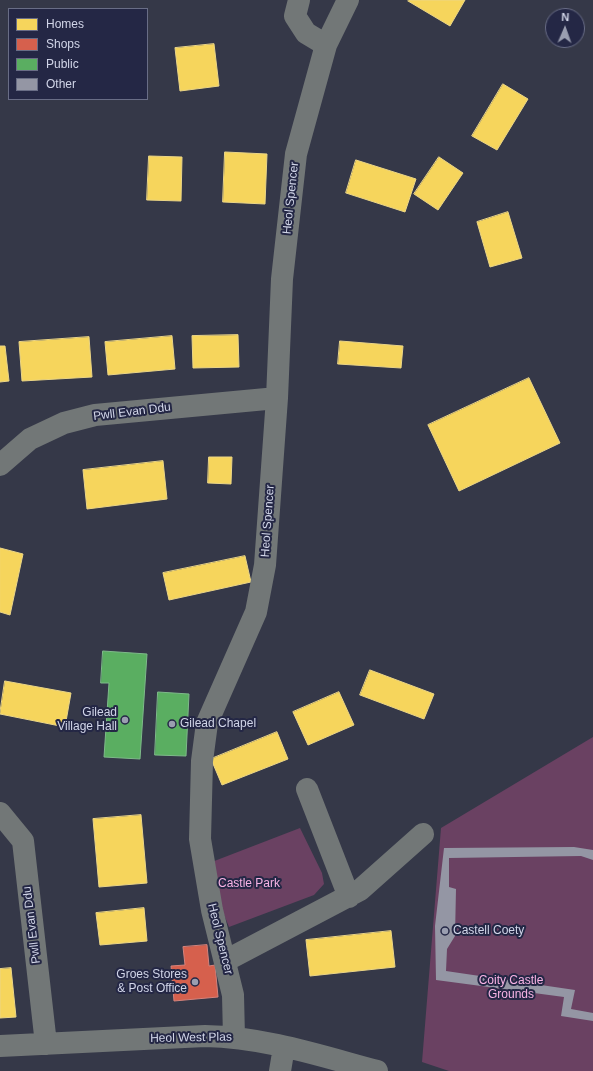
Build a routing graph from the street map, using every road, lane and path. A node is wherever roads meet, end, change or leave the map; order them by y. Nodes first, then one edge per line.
1 (299, 0) edge
2 (348, 0) edge
3 (326, 45) junction
4 (277, 398) junction
5 (0, 465) edge
6 (307, 789) dead end
7 (0, 813) edge
8 (423, 834) dead end
9 (349, 897) junction
10 (225, 961) junction
11 (234, 1037) junction
12 (46, 1044) junction
13 (0, 1046) edge
14 (284, 1047) junction
15 (280, 1071) edge
16 (377, 1071) edge

1 - 3 street
2 - 3 street, Heol Spencer
3 - 4 street, Heol Spencer
4 - 5 street, Pwll Evan Ddu
4 - 10 street, Heol Spencer
6 - 9 street
7 - 12 street, Pwll Evan Ddu
8 - 9 street
9 - 10 street
10 - 11 street, Heol Spencer
11 - 12 street, Heol West Plas
11 - 14 street, Heol West Plas
12 - 13 street, Heol West Plas
14 - 15 street
14 - 16 street, Heol West Plas

